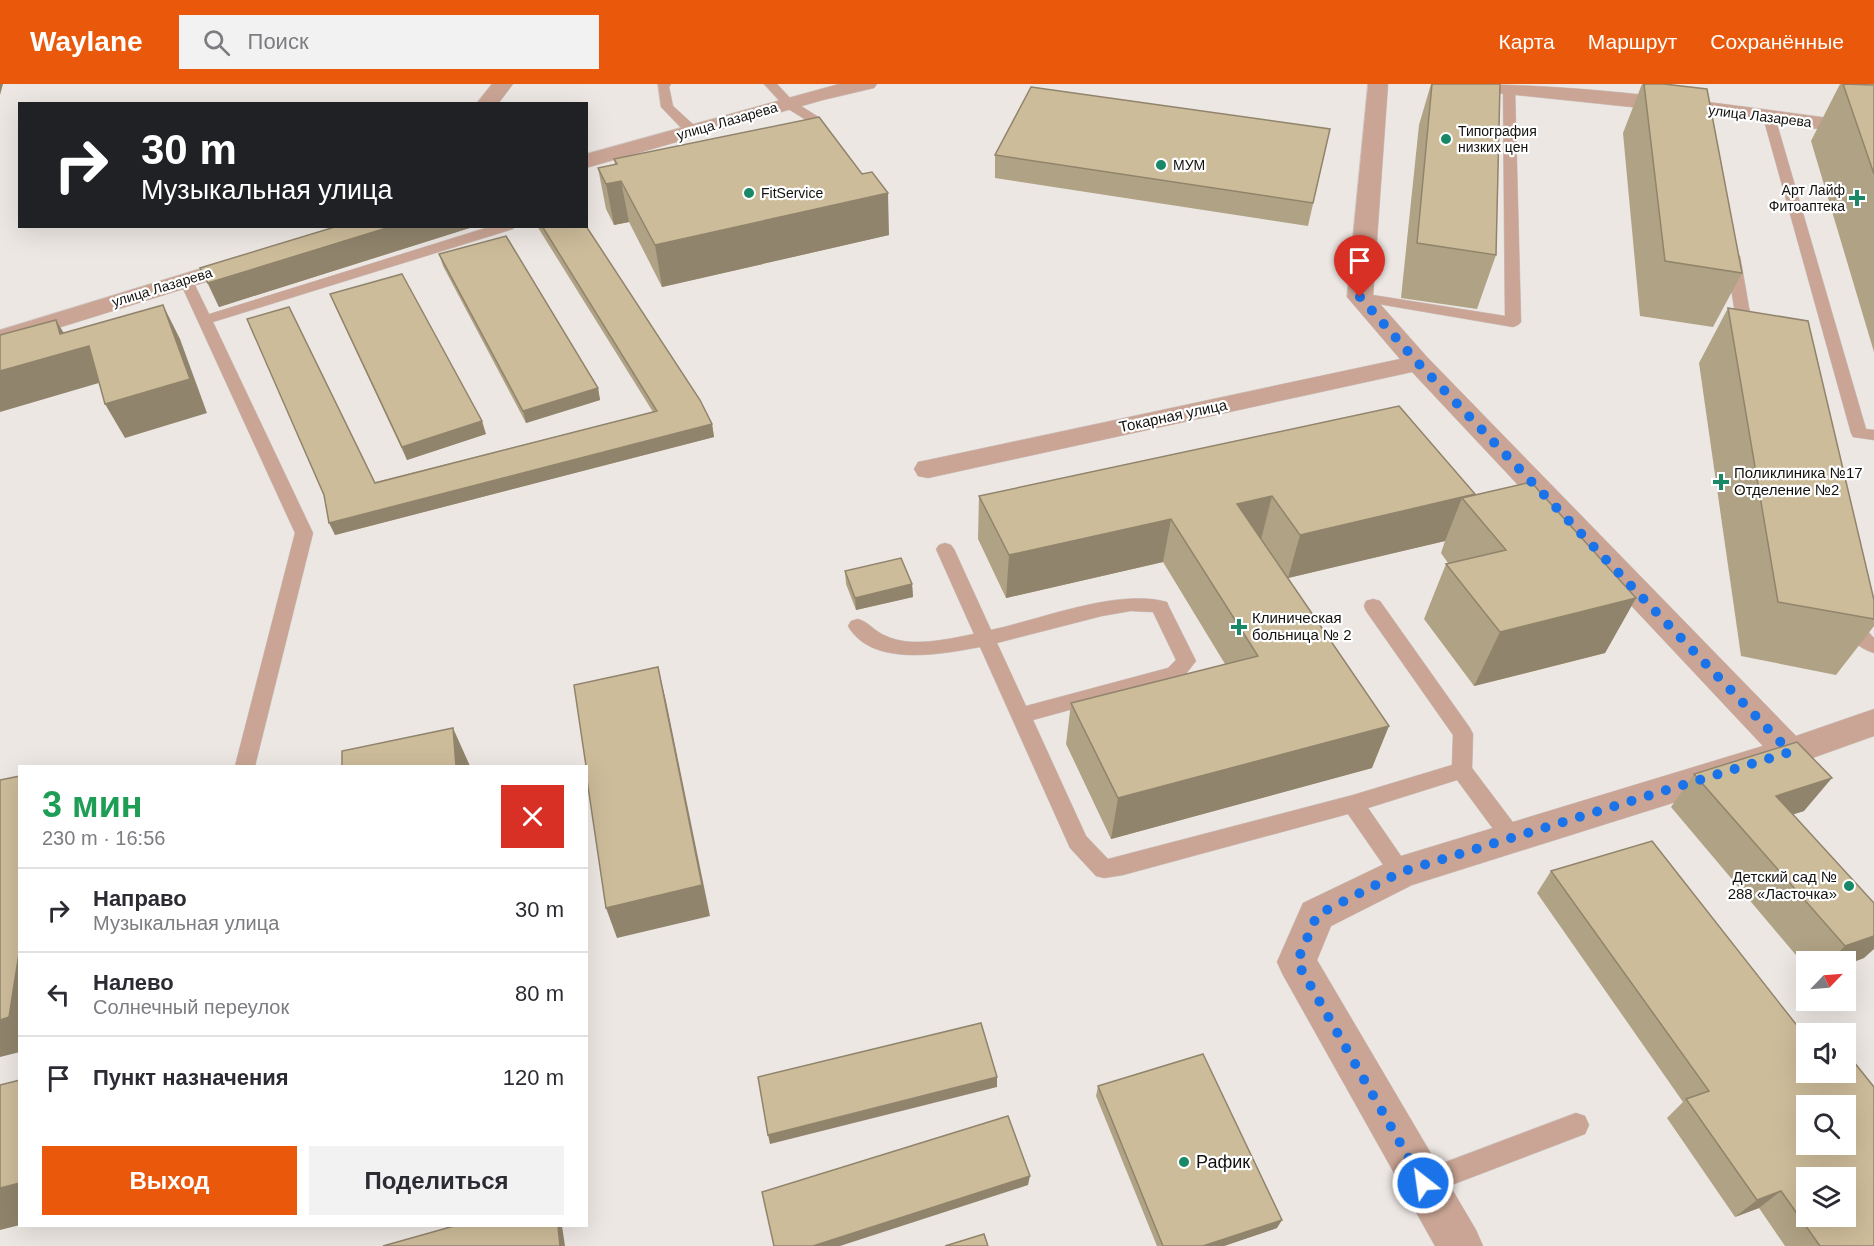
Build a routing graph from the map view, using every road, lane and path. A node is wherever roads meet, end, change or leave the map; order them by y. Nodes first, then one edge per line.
1 (503, 84) edge
2 (665, 84) edge
3 (770, 84) edge
4 (867, 84) edge
5 (1378, 84) edge
6 (1468, 84) edge
7 (1509, 89) junction
8 (488, 102) edge
9 (789, 104) junction
10 (1769, 117) junction
11 (1874, 130) edge
12 (692, 131) junction
13 (816, 146) edge
14 (588, 160) edge
15 (502, 228) edge
16 (1730, 238) edge
17 (262, 256) edge
18 (186, 280) junction
19 (1360, 297) junction
20 (205, 320) junction
21 (0, 338) edge
22 (1765, 344) edge
23 (1418, 363) junction
24 (1874, 435) edge
25 (928, 469) dead end
26 (945, 549) dead end
27 (1838, 601) edge
28 (1373, 606) dead end
29 (858, 626) dead end
30 (986, 638) junction
31 (1874, 646) edge
32 (1021, 715) junction
33 (1874, 722) edge
34 (1790, 752) junction
35 (245, 765) edge
36 (1462, 770) junction
37 (1353, 804) junction
38 (1513, 839) junction
39 (1401, 872) junction
40 (1576, 1125) dead end
41 (1423, 1183) junction
42 (1460, 1246) edge

1 - 8 street
2 - 12 lane
3 - 9 lane
4 - 9 street, улица Лазарева
5 - 19 street
6 - 7 street, улица Лазарева
7 - 10 street, улица Лазарева
7 - 19 lane
9 - 12 street, улица Лазарева
9 - 13 lane
10 - 11 street, улица Лазарева
10 - 24 lane
12 - 14 street, улица Лазарева
15 - 20 lane
16 - 22 lane
17 - 18 street, улица Лазарева
18 - 20 lane
18 - 21 street, улица Лазарева
19 - 23 street
20 - 35 lane
23 - 25 street, Токарная улица
23 - 34 street
26 - 30 lane
27 - 31 lane
28 - 36 lane
29 - 30 lane
30 - 32 lane
30 - 32 lane
32 - 37 lane
33 - 34 street
34 - 38 street
36 - 37 lane
36 - 38 lane
37 - 39 lane
38 - 39 street
39 - 41 street
40 - 41 lane
41 - 42 street

